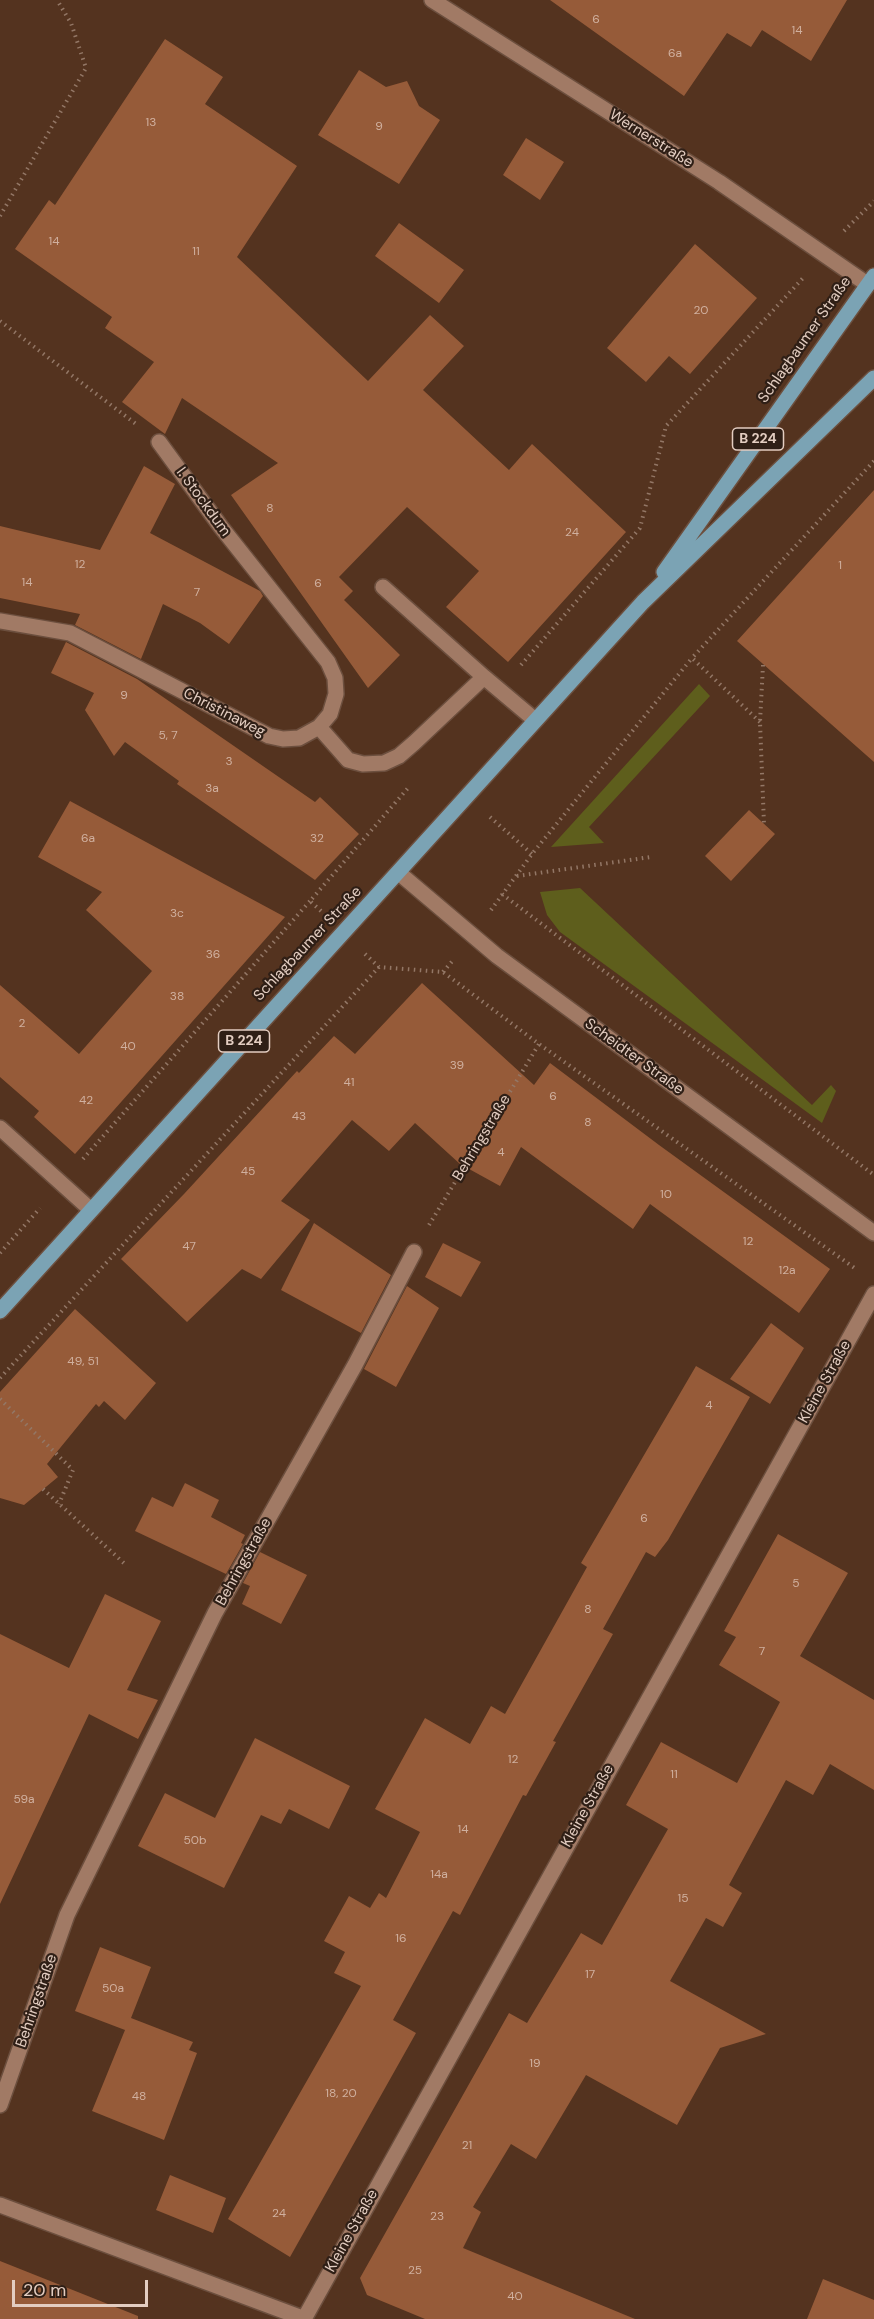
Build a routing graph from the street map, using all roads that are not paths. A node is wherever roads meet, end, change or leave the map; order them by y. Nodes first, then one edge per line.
1 (432, 0) edge
2 (870, 280) edge
3 (874, 378) edge
4 (159, 442) road end
5 (383, 587) dead end
6 (643, 602) junction
7 (0, 621) edge
8 (484, 677) junction
9 (535, 720) junction
10 (318, 727) junction
11 (399, 873) junction
12 (0, 1128) edge
13 (91, 1210) junction
14 (874, 1233) edge
15 (414, 1252) road end
16 (874, 1294) edge
17 (0, 1311) edge
18 (0, 2105) edge
19 (0, 2205) edge
20 (304, 2319) edge

1 - 2 street, Wernerstraße
2 - 6 main road, Schlagbaumer Straße / B 224
3 - 6 main road, Schlagbaumer Straße / B 224
4 - 10 street, I. Stockdum
5 - 8 street
6 - 9 main road, Schlagbaumer Straße / B 224
7 - 10 street, Christinaweg
8 - 9 street
8 - 10 street
9 - 11 main road, Schlagbaumer Straße / B 224
11 - 13 main road, Schlagbaumer Straße / B 224
11 - 14 street, Scheidter Straße
12 - 13 street
13 - 17 main road, Schlagbaumer Straße / B 224
15 - 18 street, Behringstraße
16 - 20 street, Kleine Straße
19 - 20 street

